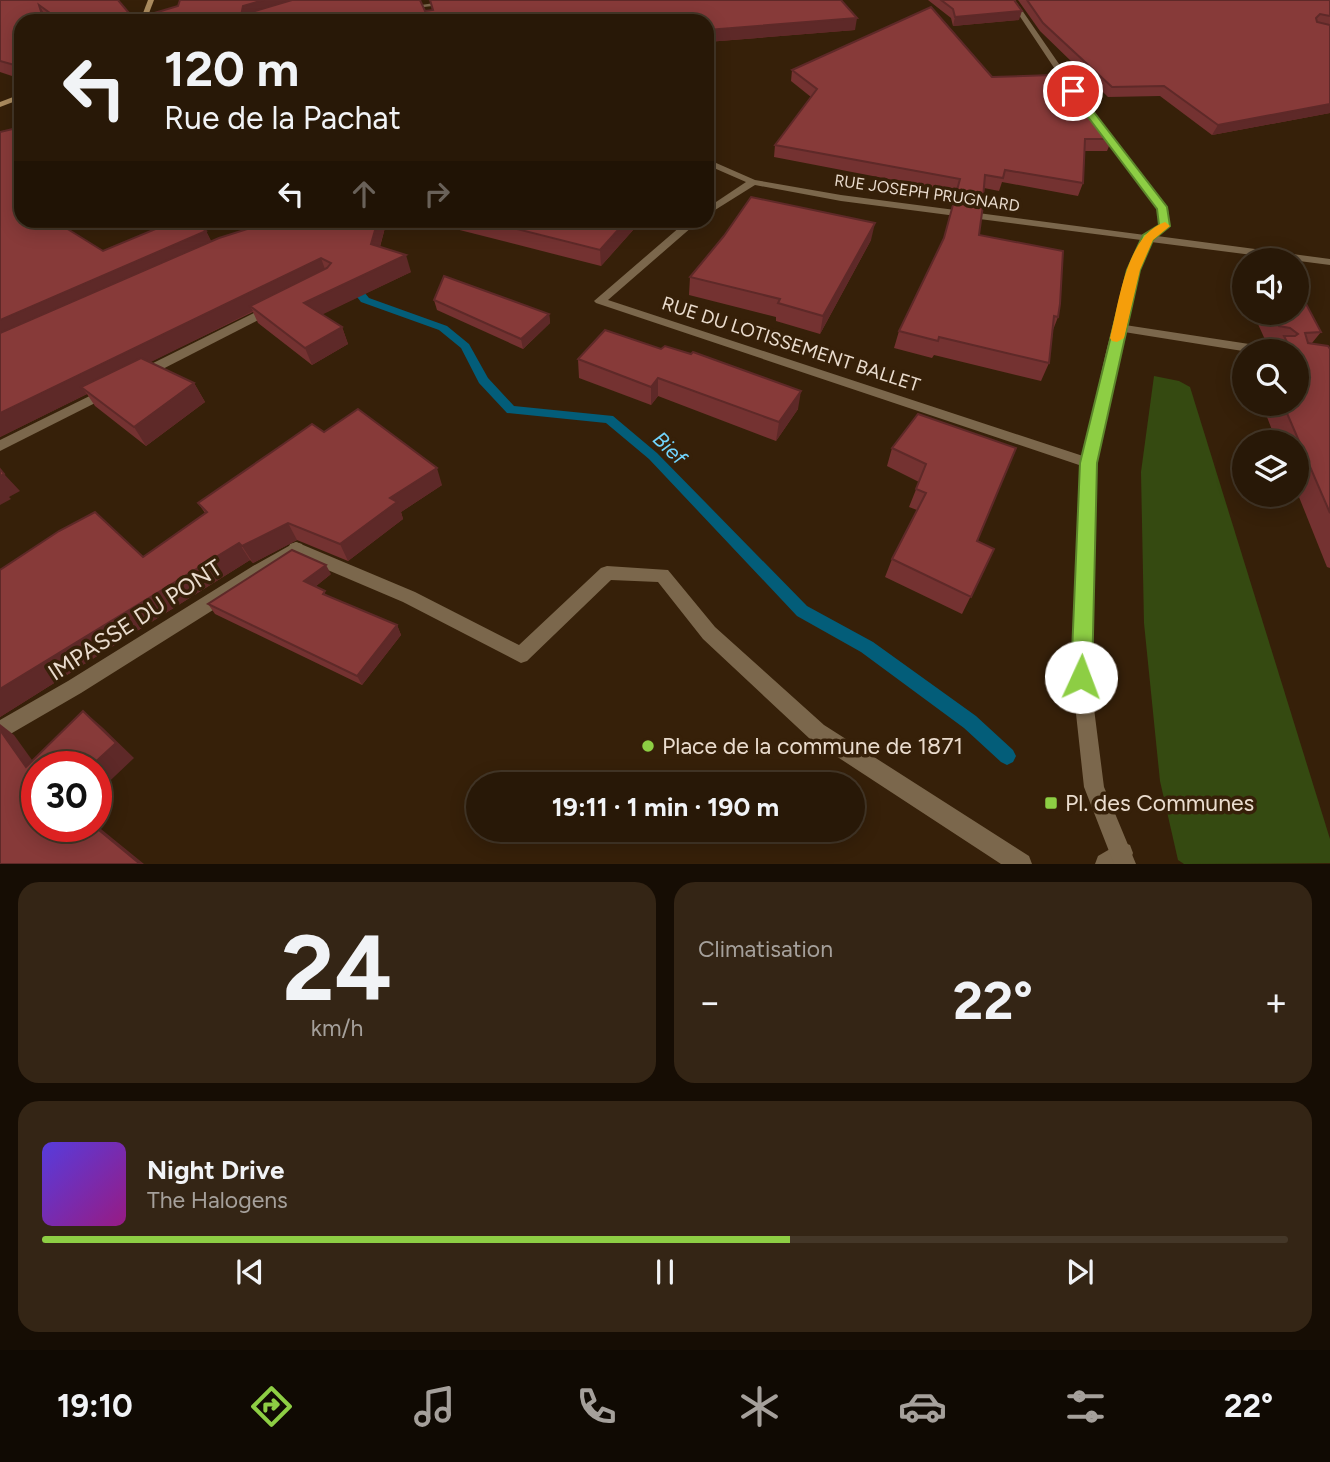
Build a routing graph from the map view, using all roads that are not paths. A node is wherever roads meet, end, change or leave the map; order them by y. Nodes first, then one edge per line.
1 (1012, 0) edge
2 (423, 2) edge
3 (457, 2) edge
4 (714, 165) edge
5 (753, 182) junction
6 (714, 207) edge
7 (686, 228) edge
8 (1147, 238) junction
9 (1330, 262) edge
10 (280, 304) edge
11 (1119, 328) junction
12 (1232, 345) edge
13 (0, 446) edge
14 (1089, 463) junction
15 (0, 731) edge
16 (1118, 860) edge
17 (1021, 863) edge

1 - 8 street
2 - 3 street
4 - 5 street, RUE JOSEPH PRUGNARD
5 - 6 street
5 - 8 street, RUE JOSEPH PRUGNARD
7 - 14 street, RUE DU LOTISSEMENT BALLET
8 - 9 street, RUE JOSEPH PRUGNARD
8 - 11 street
10 - 13 street
11 - 12 street
11 - 14 street
14 - 16 street
15 - 17 street, IMPASSE DU PONT

